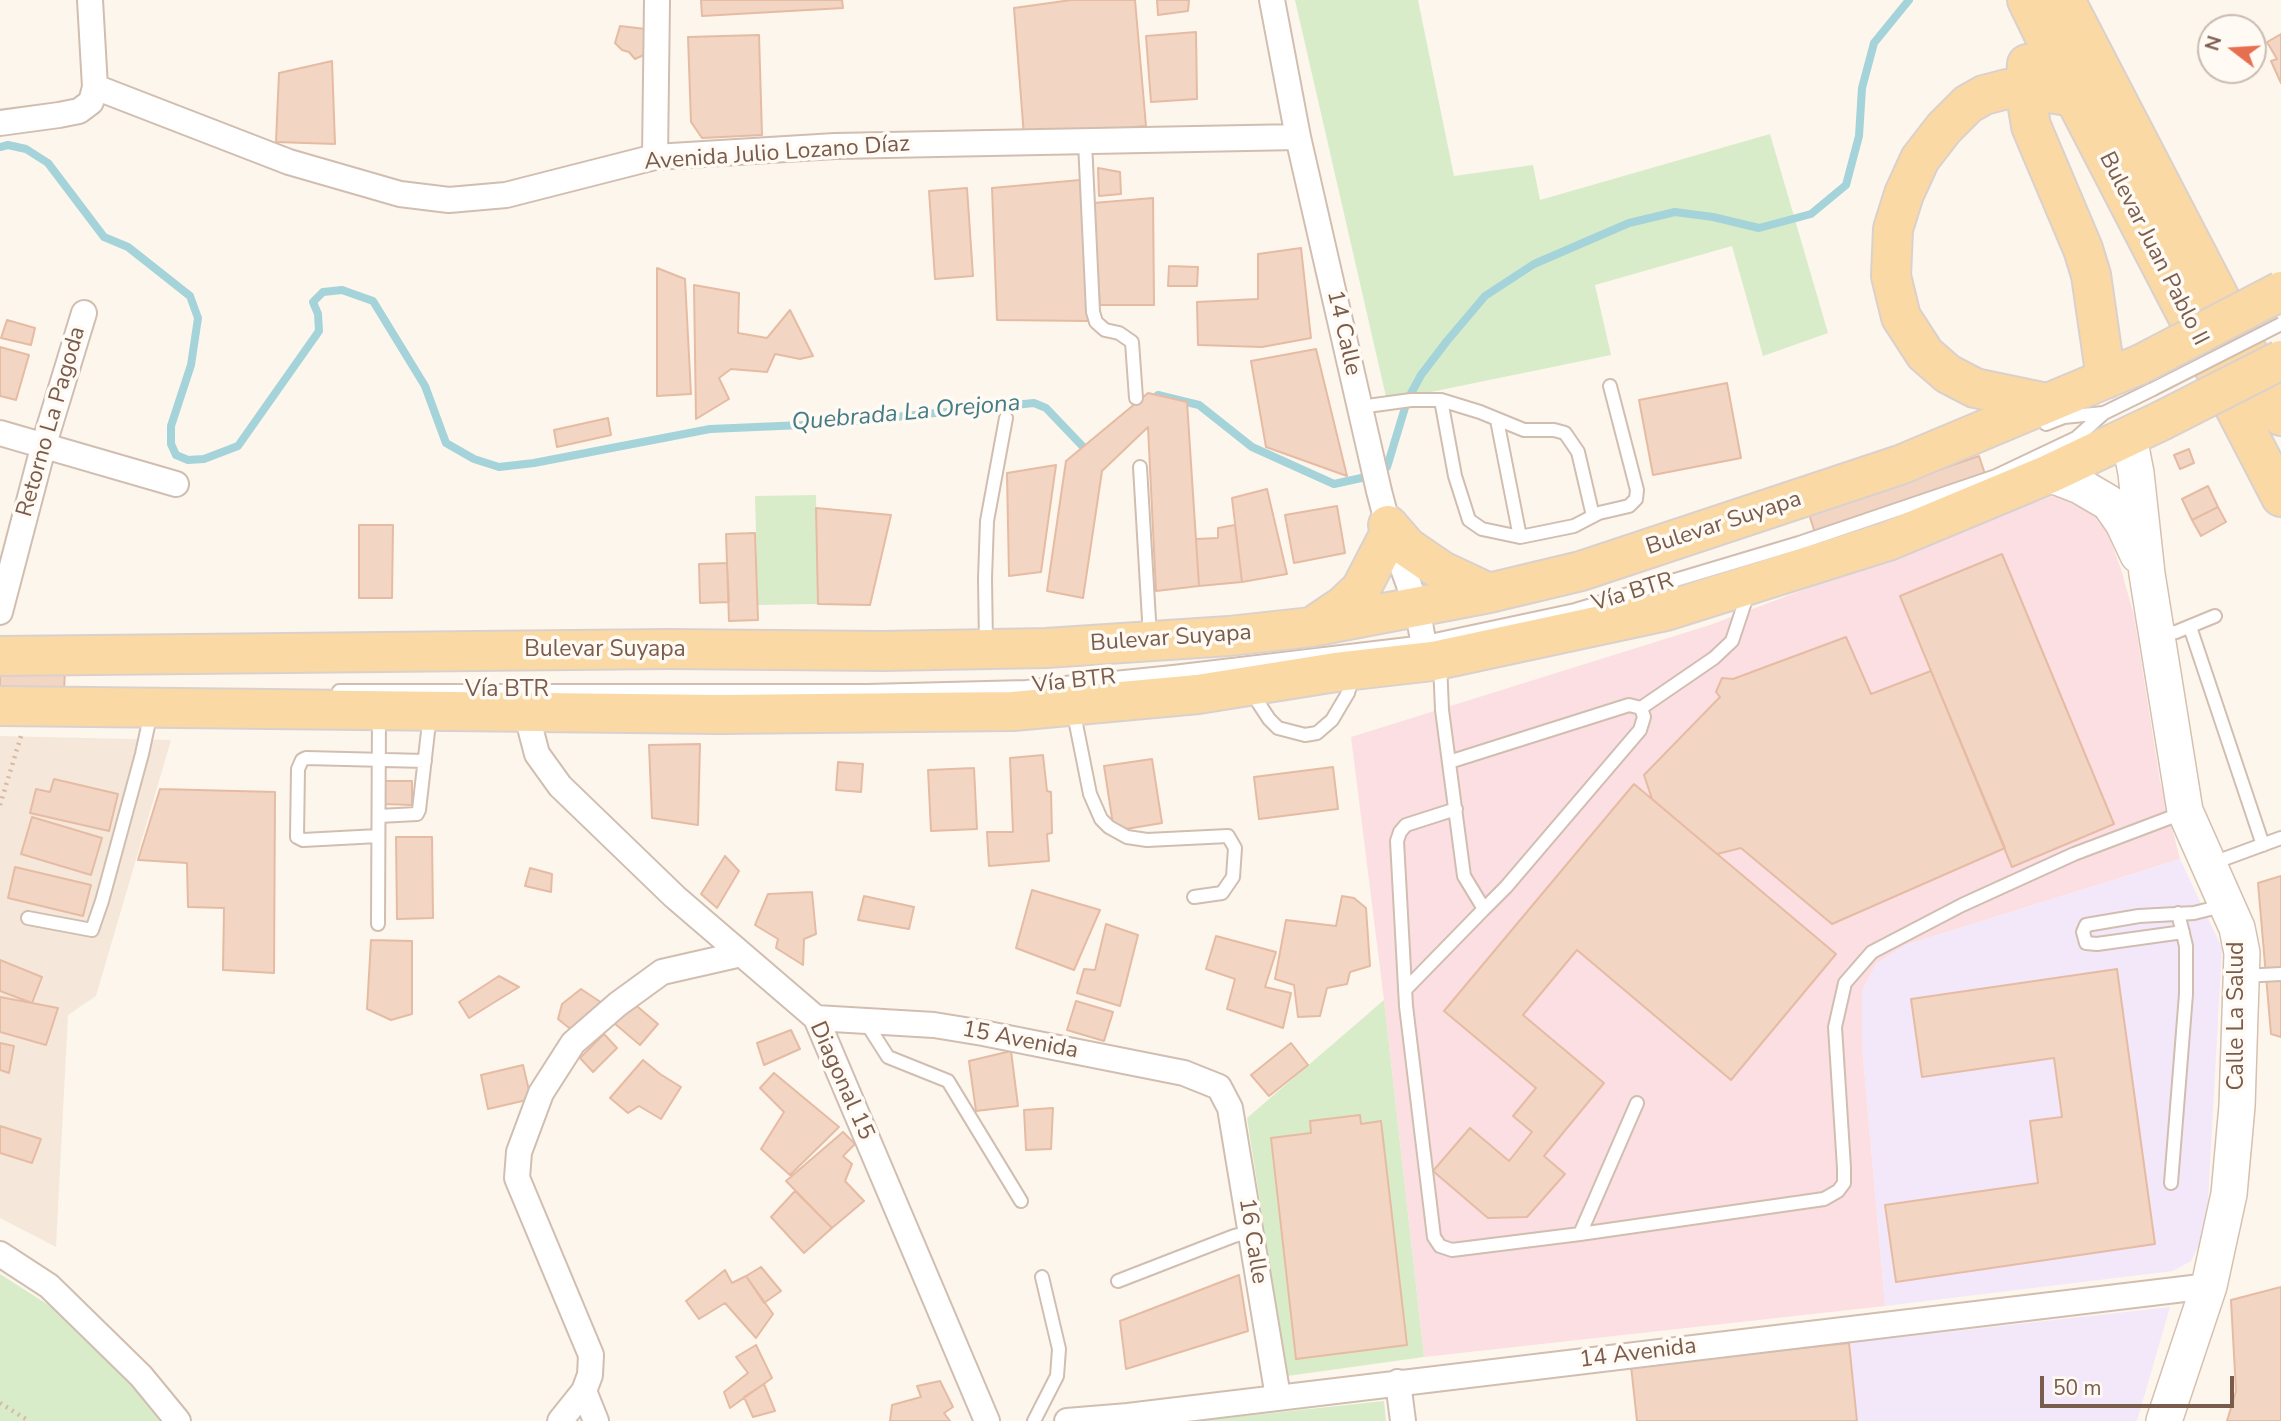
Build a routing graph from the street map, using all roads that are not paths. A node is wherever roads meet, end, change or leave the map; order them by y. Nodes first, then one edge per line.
1 (90, 0) edge
2 (657, 0) edge
3 (1272, 0) edge
4 (2041, 4) edge
5 (95, 87) junction
6 (2025, 89) junction
7 (2074, 97) junction
8 (0, 123) edge
9 (1298, 137) junction
10 (1085, 142) junction
11 (654, 157) junction
12 (2281, 291) edge
13 (84, 313) dead end
14 (2281, 324) edge
15 (2281, 360) edge
16 (1610, 386) dead end
17 (1136, 398) dead end
18 (1441, 401) junction
19 (2132, 401) junction
20 (1360, 407) junction
21 (2037, 416) junction
22 (2281, 416) edge
23 (1006, 418) dead end
24 (1497, 419) junction
25 (0, 433) edge
26 (44, 444) junction
27 (1979, 446) dead end
28 (1140, 467) dead end
29 (2049, 474) junction
30 (176, 484) dead end
31 (2281, 497) edge
32 (1383, 504) junction
33 (1593, 516) junction
34 (1753, 528) dead end
35 (1520, 537) junction
36 (2147, 574) junction
37 (1750, 584) junction
38 (1489, 593) junction
39 (0, 612) edge
40 (2216, 616) dead end
41 (1324, 631) junction
42 (2174, 631) junction
43 (1425, 634) junction
44 (986, 649) junction
45 (1172, 649) junction
46 (0, 656) edge
47 (0, 663) edge
48 (1354, 670) junction
49 (1248, 686) junction
50 (321, 691) dead end
51 (1072, 705) junction
52 (15, 707) edge
53 (151, 708) junction
54 (1641, 708) junction
55 (379, 710) junction
56 (430, 711) junction
57 (526, 712) junction
58 (378, 760) junction
59 (425, 761) junction
60 (1450, 762) junction
61 (1456, 809) junction
62 (2185, 811) junction
63 (379, 816) junction
64 (378, 836) junction
65 (2281, 838) edge
66 (2263, 845) junction
67 (2209, 864) junction
68 (1194, 897) dead end
69 (2226, 904) junction
70 (1484, 909) junction
71 (2178, 913) junction
72 (28, 918) dead end
73 (378, 924) dead end
74 (2183, 932) junction
75 (741, 954) junction
76 (2281, 974) edge
77 (2242, 976) junction
78 (1405, 990) junction
79 (816, 1018) junction
80 (865, 1021) junction
81 (1219, 1087) joint
82 (1637, 1103) dead end
83 (2171, 1183) dead end
84 (1021, 1200) dead end
85 (1251, 1232) junction
86 (1580, 1234) junction
87 (0, 1254) edge
88 (1042, 1277) dead end
89 (1118, 1281) dead end
90 (2209, 1286) junction
91 (1398, 1382) junction
92 (584, 1391) junction
93 (1278, 1397) junction
94 (178, 1421) edge
95 (560, 1421) edge
96 (596, 1421) edge
97 (986, 1421) edge
98 (1034, 1421) edge
99 (1067, 1421) edge
100 (1403, 1421) edge
101 (2164, 1421) edge

1 - 5 street
2 - 11 street
3 - 9 street, 14 Calle
4 - 6 main road
4 - 7 main road, Bulevar Juan Pablo II
4 - 22 main road, Bulevar Juan Pablo II
5 - 8 street
5 - 11 street, Avenida Julio Lozano Díaz
6 - 7 main road
6 - 19 main road
6 - 21 main road
7 - 31 main road, Bulevar Juan Pablo II
9 - 10 street, Avenida Julio Lozano Díaz
9 - 20 street, 14 Calle
10 - 11 street, Avenida Julio Lozano Díaz
10 - 17 lane
12 - 19 main road, Bulevar Suyapa, bridge
13 - 26 street, Retorno La Pagoda
14 - 19 lane, Vía BTR, bridge
15 - 19 main road, Bulevar Suyapa, bridge
16 - 33 lane
18 - 20 lane
18 - 24 lane
18 - 35 lane
19 - 21 main road, Bulevar Suyapa
19 - 29 main road, Bulevar Suyapa
19 - 36 main road, Calle La Salud
19 - 43 lane, Vía BTR
20 - 32 street, 14 Calle
21 - 38 main road, Bulevar Suyapa
23 - 44 lane
24 - 33 lane
24 - 35 lane
25 - 26 street
26 - 30 street
26 - 39 street, Retorno La Pagoda
27 - 34 lane
28 - 45 lane
29 - 36 main road, Calle La Salud
29 - 37 main road, Bulevar Suyapa
32 - 38 main road
32 - 41 main road
32 - 43 street, 14 Calle
33 - 35 lane
36 - 42 main road, Calle La Salud
37 - 43 main road, Bulevar Suyapa
37 - 54 lane
38 - 43 main road, Bulevar Suyapa
40 - 42 lane
41 - 43 main road, Bulevar Suyapa
41 - 45 main road, Bulevar Suyapa
42 - 62 main road, Calle La Salud
42 - 66 lane
43 - 48 main road, Bulevar Suyapa
43 - 50 lane, Vía BTR
43 - 60 lane
44 - 45 main road, Bulevar Suyapa
44 - 46 main road, Bulevar Suyapa
45 - 47 lane, Vía BTR
48 - 49 main road, Bulevar Suyapa
48 - 49 lane
49 - 51 main road, Bulevar Suyapa
51 - 57 main road, Bulevar Suyapa
51 - 68 lane
52 - 53 main road, Bulevar Suyapa
53 - 55 main road, Bulevar Suyapa
53 - 72 lane
54 - 60 lane
54 - 70 lane
55 - 56 main road, Bulevar Suyapa
55 - 58 lane
56 - 57 main road, Bulevar Suyapa
56 - 59 lane
57 - 75 street, Diagonal 15
58 - 59 lane
58 - 63 lane
58 - 64 lane
59 - 63 lane
60 - 61 lane
61 - 70 lane
61 - 78 lane
62 - 67 main road, Calle La Salud
62 - 86 lane
63 - 64 lane
64 - 73 lane
65 - 66 lane
66 - 67 lane
67 - 69 main road, Calle La Salud
69 - 71 lane
69 - 77 main road, Calle La Salud
70 - 78 lane
71 - 74 lane
71 - 74 lane
74 - 83 lane
75 - 79 street, Diagonal 15
75 - 92 street
76 - 77 lane
77 - 90 main road, Calle La Salud
78 - 86 lane
79 - 80 street, 15 Avenida
79 - 97 street, Diagonal 15
80 - 81 street, 15 Avenida
80 - 84 lane
81 - 85 street, 16 Calle
82 - 86 lane
85 - 89 lane
85 - 93 street, 16 Calle
87 - 94 street
88 - 98 lane
90 - 91 street, 14 Avenida
90 - 101 main road, Calle La Salud
91 - 93 street, 14 Avenida
91 - 100 street
92 - 95 street
92 - 96 street
93 - 99 street, 14 Avenida

